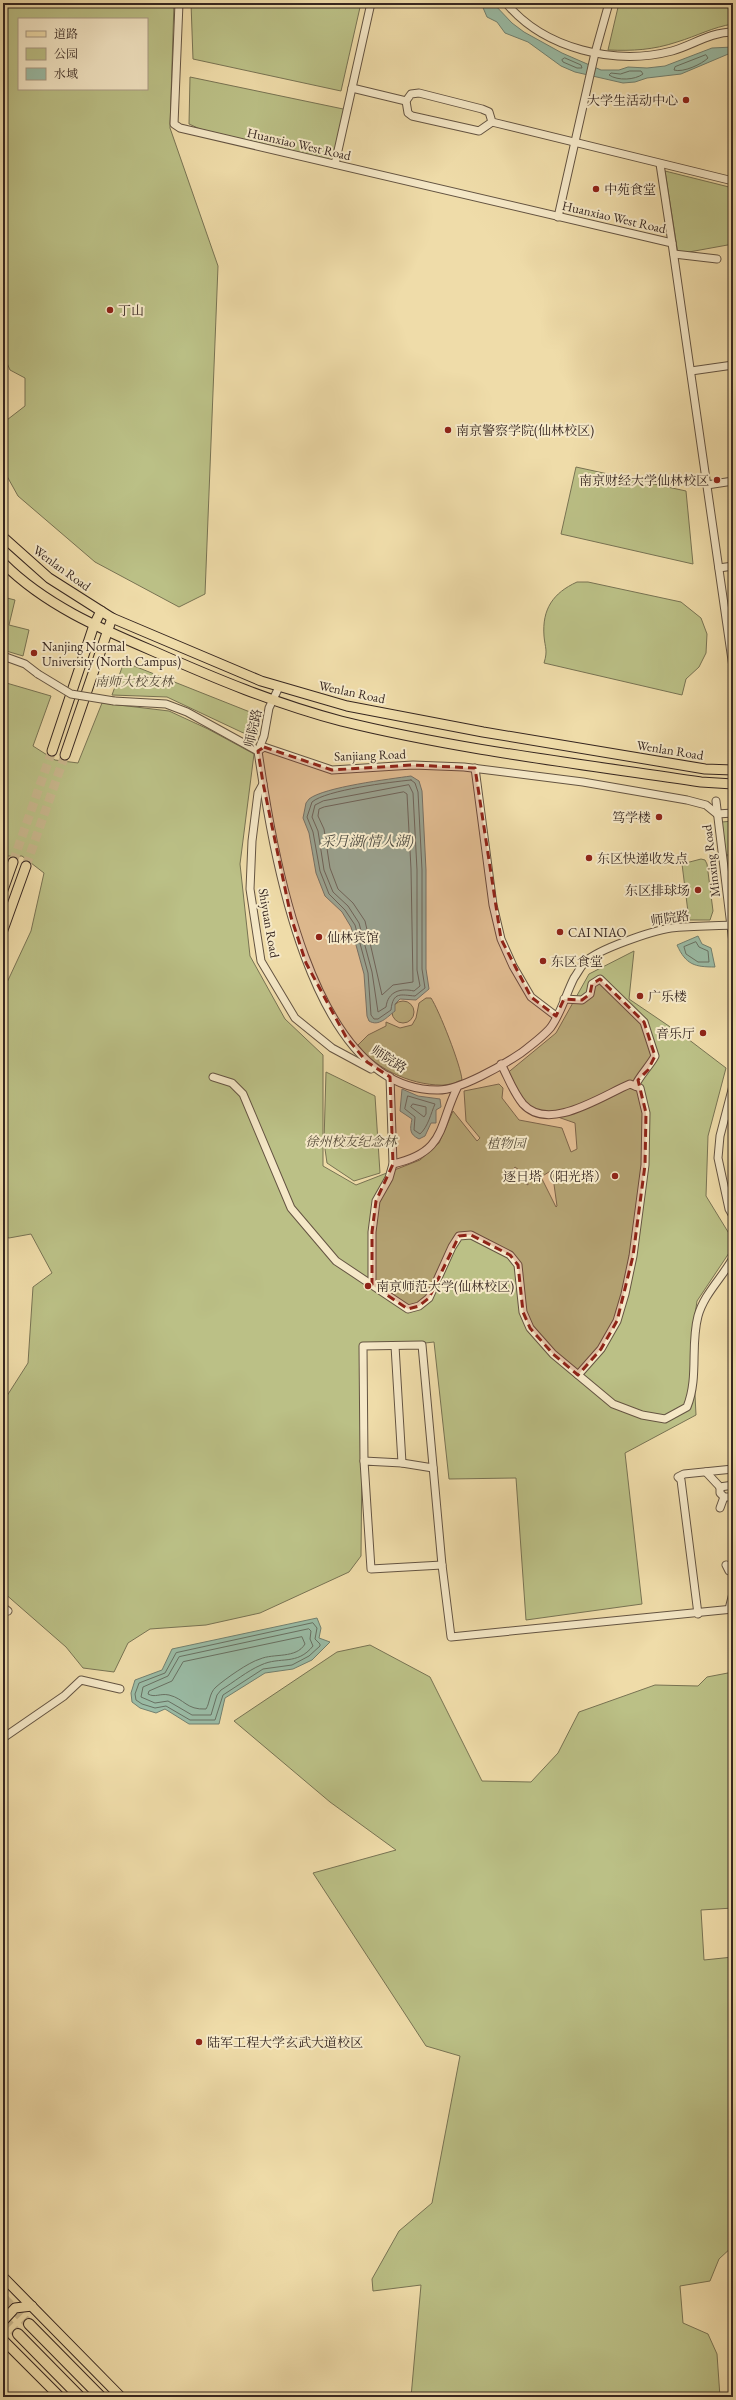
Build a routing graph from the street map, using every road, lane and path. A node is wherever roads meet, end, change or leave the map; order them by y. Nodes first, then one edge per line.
1 (179, 3) edge
2 (371, 3) edge
3 (506, 3) edge
4 (609, 3) edge
5 (733, 32) edge
6 (595, 53) junction
7 (352, 88) junction
8 (406, 101) junction
9 (492, 122) junction
10 (576, 143) junction
11 (335, 164) junction
12 (660, 164) junction
13 (733, 181) edge
14 (558, 217) junction
15 (672, 243) junction
16 (674, 254) junction
17 (717, 259) dead end
18 (733, 365) edge
19 (691, 371) junction
20 (733, 481) edge
21 (707, 485) junction
22 (3, 537) edge
23 (3, 563) edge
24 (733, 566) edge
25 (719, 568) junction
26 (101, 611) junction
27 (112, 618) junction
28 (94, 625) junction
29 (106, 631) junction
30 (3, 656) edge
31 (733, 668) edge
32 (279, 687) junction
33 (71, 694) junction
34 (84, 697) junction
35 (274, 700) junction
36 (52, 751) tunnel mouth
37 (258, 751) junction
38 (64, 755) tunnel mouth
39 (475, 768) junction
40 (733, 770) edge
41 (263, 783) junction
42 (733, 784) edge
43 (716, 801) dead end
44 (733, 813) edge
45 (717, 814) junction
46 (13, 862) tunnel mouth
47 (26, 866) tunnel mouth
48 (3, 890) edge
49 (732, 925) edge
50 (3, 930) edge
51 (733, 943) edge
52 (564, 999) junction
53 (556, 1016) junction
54 (501, 1064) junction
55 (213, 1077) dead end
56 (390, 1077) junction
57 (635, 1086) junction
58 (733, 1086) edge
59 (457, 1088) junction
60 (393, 1164) junction
61 (733, 1216) edge
62 (733, 1258) edge
63 (372, 1285) junction
64 (395, 1346) junction
65 (578, 1374) junction
66 (364, 1461) junction
67 (402, 1463) junction
68 (433, 1468) junction
69 (733, 1469) edge
70 (706, 1472) junction
71 (733, 1485) edge
72 (720, 1487) junction
73 (733, 1496) edge
74 (724, 1497) junction
75 (720, 1508) dead end
76 (726, 1564) dead end
77 (442, 1565) junction
78 (733, 1572) edge
79 (733, 1593) edge
80 (731, 1609) edge
81 (698, 1614) junction
82 (120, 1689) dead end
83 (3, 1738) edge
84 (3, 2277) edge
85 (32, 2306) junction
86 (3, 2321) edge
87 (29, 2324) tunnel mouth
88 (18, 2334) tunnel mouth
89 (3, 2340) edge
90 (60, 2397) edge
91 (80, 2397) edge
92 (101, 2397) edge
93 (121, 2397) edge

1 - 11 street, Huanxiao West Road
2 - 7 street
3 - 6 street
4 - 6 street
5 - 6 street
6 - 10 street
7 - 8 street
7 - 11 street
8 - 9 street
8 - 9 street
9 - 10 street
10 - 12 street
10 - 14 street
11 - 14 street, Huanxiao West Road
12 - 13 street
12 - 15 street
14 - 15 street, Huanxiao West Road
15 - 16 street, Huanxiao West Road
16 - 17 street
16 - 19 street, Huanxiao West Road
18 - 19 street
19 - 21 street, Huanxiao West Road
20 - 21 street
21 - 25 street, Huanxiao West Road
22 - 26 main road, Wenlan Road
23 - 28 main road, Wenlan Road
24 - 25 street
25 - 31 street, Huanxiao West Road
26 - 27 main road, Wenlan Road
26 - 28 main road
27 - 29 main road
27 - 32 main road, Wenlan Road
28 - 29 main road, Wenlan Road
28 - 33 main road
29 - 34 main road
29 - 35 main road, Wenlan Road
30 - 33 street, Sanjiang Road, bridge
32 - 35 street, 师院路
32 - 40 main road, Wenlan Road
33 - 34 street, Sanjiang Road, bridge
33 - 36 main road
34 - 37 street, Sanjiang Road, bridge
34 - 38 main road
35 - 37 street, 师院路
35 - 42 main road, Wenlan Road
37 - 39 street, Sanjiang Road
37 - 41 street, 师院路
39 - 45 street, Sanjiang Road
39 - 53 street
41 - 56 street, 师院路
41 - 56 street, Shiyuan Road
43 - 45 street, Minxing Road
44 - 45 street
45 - 49 street, Minxing Road
46 - 48 main road
47 - 50 main road
49 - 51 street, Minxing Road
49 - 52 street, 师院路
52 - 53 street, 师院路
52 - 57 street
53 - 54 street, 师院路
54 - 57 street
54 - 59 street, 师院路
55 - 63 street
56 - 59 street, 师院路
56 - 60 street
57 - 65 street
58 - 61 street
59 - 60 street
60 - 63 street
62 - 65 street
63 - 65 street
64 - 66 street
64 - 67 street
64 - 68 street
66 - 67 street
66 - 77 street
67 - 68 street
68 - 77 street
69 - 70 street
70 - 72 street
70 - 81 street
71 - 72 street
72 - 74 street
73 - 74 street
74 - 75 street
76 - 78 street
77 - 81 street
79 - 80 street
80 - 81 street
82 - 83 street
84 - 85 main road
85 - 86 main road
85 - 93 main road
87 - 92 highway
88 - 91 highway
89 - 90 main road

